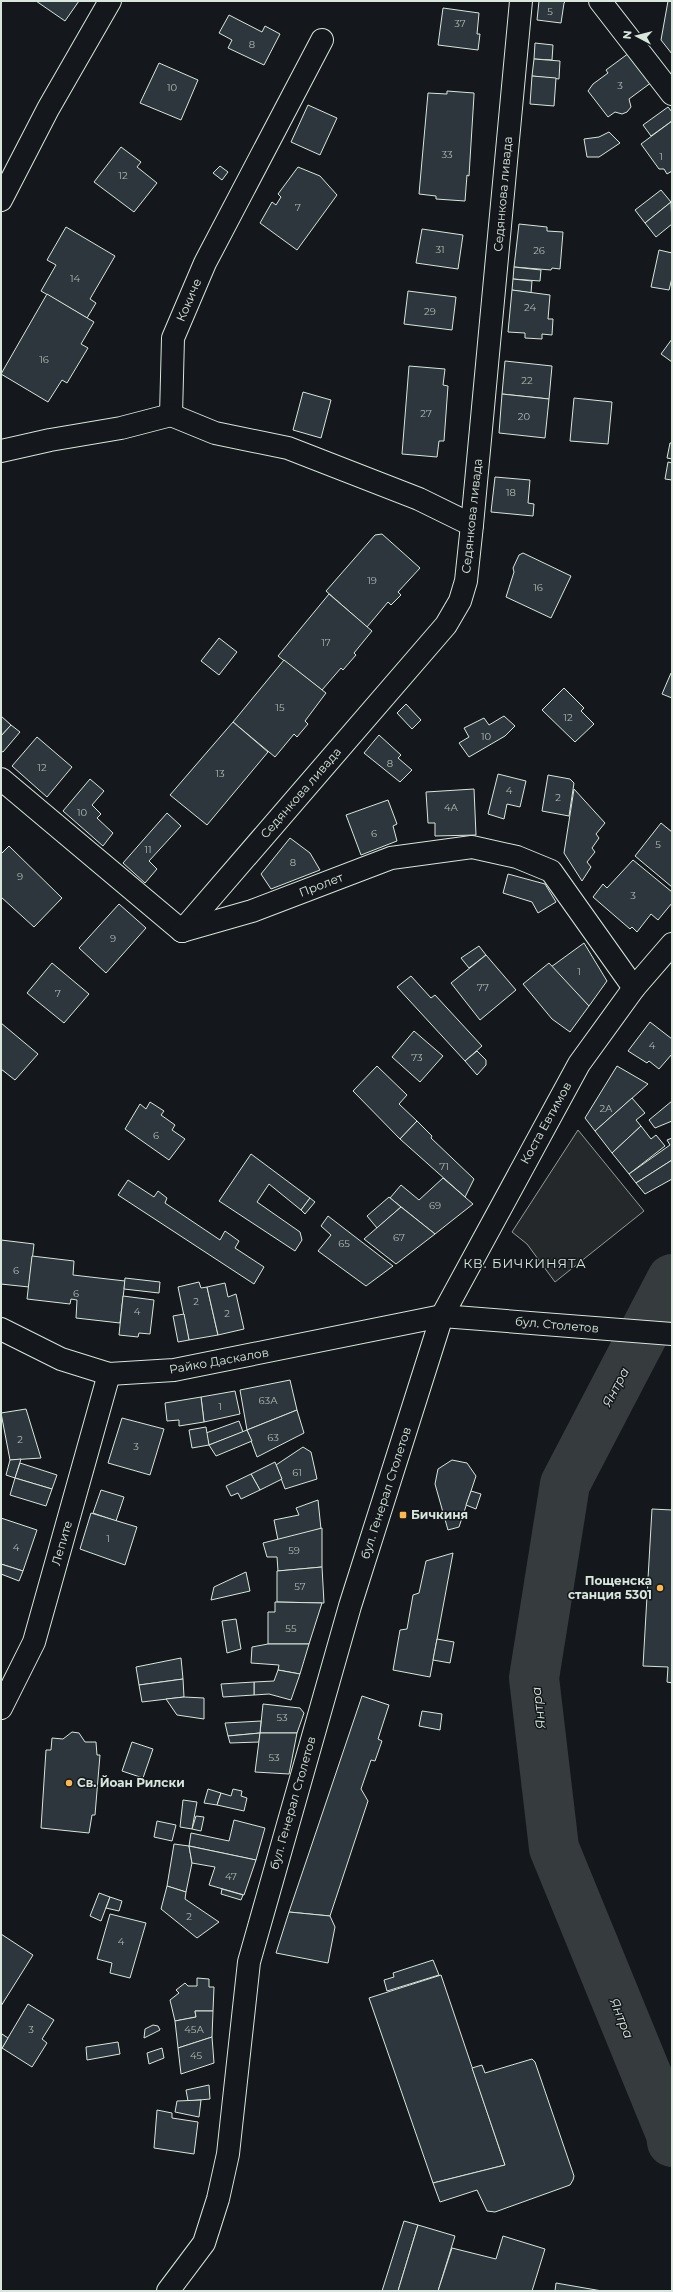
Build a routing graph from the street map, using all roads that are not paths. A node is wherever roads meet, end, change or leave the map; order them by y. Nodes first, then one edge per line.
1 (110, 1) edge
2 (521, 1) edge
3 (600, 1) edge
4 (322, 40) dead end
5 (672, 94) edge
6 (1, 200) edge
7 (171, 414) junction
8 (1, 451) edge
9 (472, 526) junction
10 (1, 779) edge
11 (182, 931) junction
12 (672, 944) edge
13 (634, 988) junction
14 (442, 1316) junction
15 (1, 1329) edge
16 (672, 1334) edge
17 (109, 1374) junction
18 (1, 1708) edge
19 (168, 2291) edge

1 - 6 street
2 - 9 street, Седянкова ливада
3 - 5 street
4 - 7 street, Кокиче
7 - 8 street
7 - 9 street
9 - 11 street, Седянкова ливада
10 - 11 street
11 - 13 street, Пролет
12 - 13 street, Коста Евтимов
13 - 14 street, Коста Евтимов
14 - 16 street, бул. Столетов
14 - 17 street, Райко Даскалов
14 - 19 street, бул. Генерал Столетов
15 - 17 street, Райко Даскалов
17 - 18 street, Лепите

